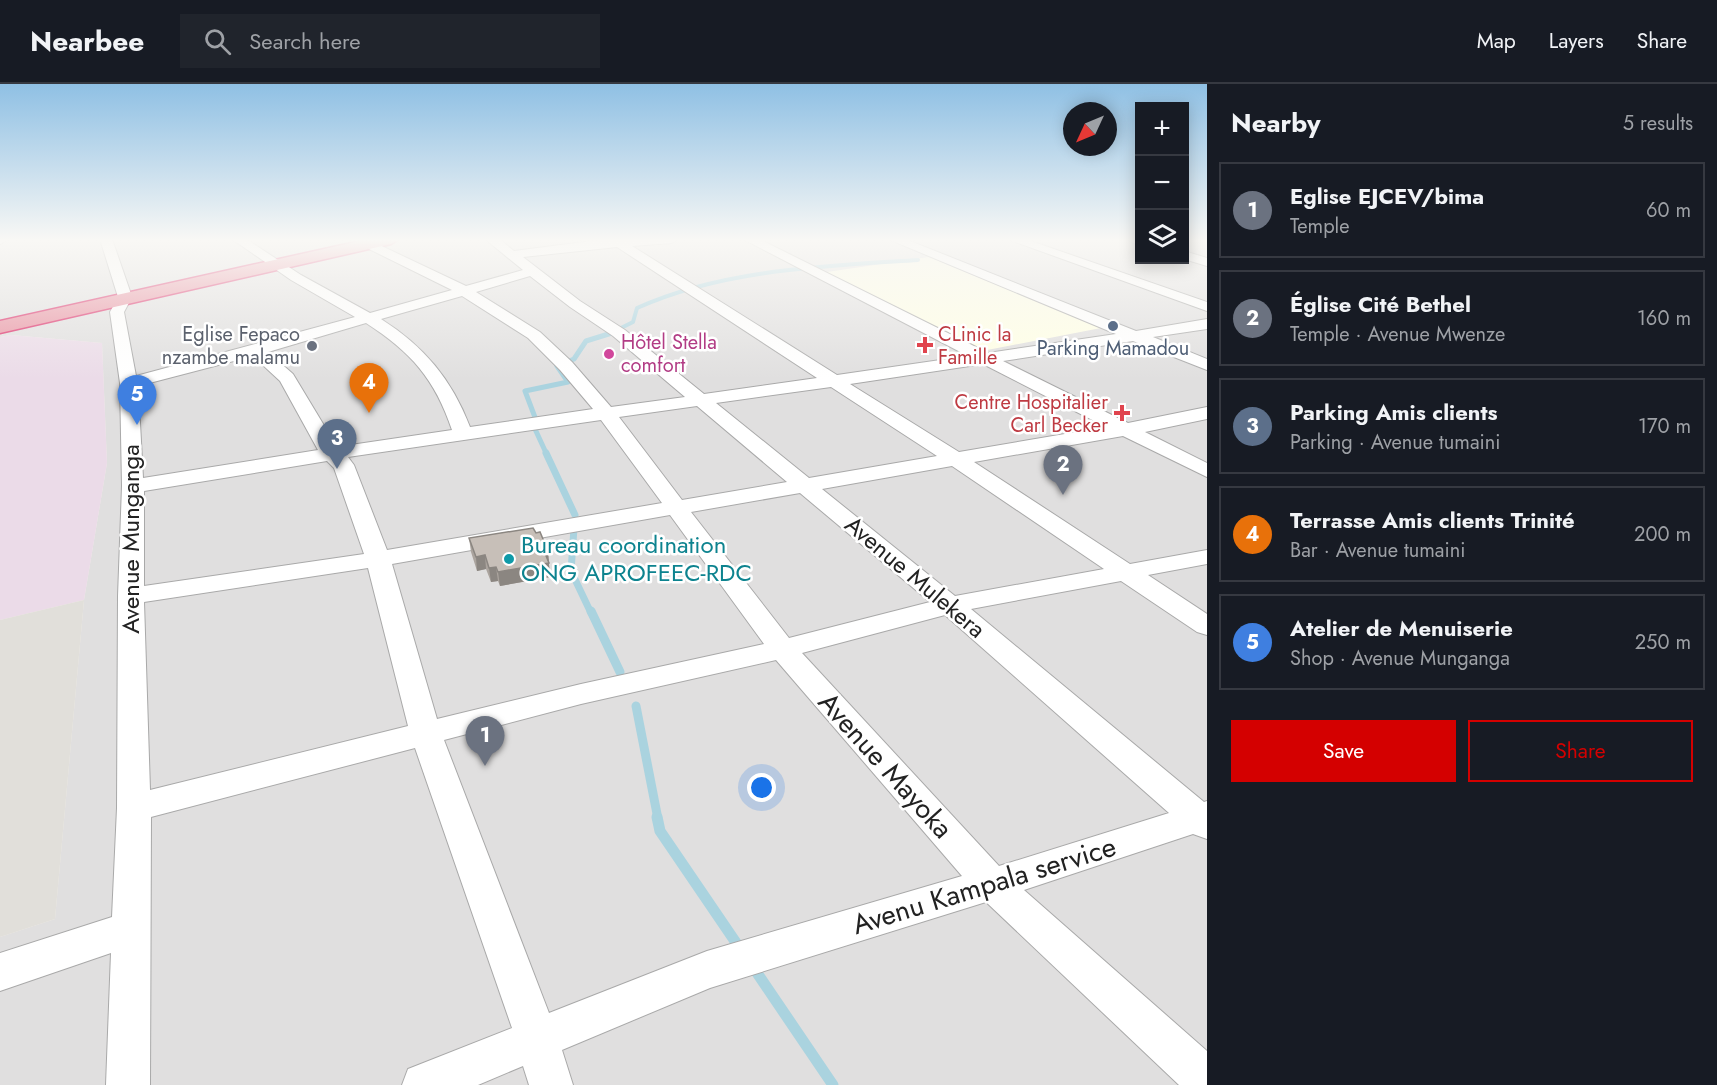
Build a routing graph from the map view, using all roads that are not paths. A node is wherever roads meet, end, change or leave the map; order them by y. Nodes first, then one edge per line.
1 (122, 286) edge
2 (176, 286) edge
3 (312, 286) edge
4 (454, 286) edge
5 (479, 286) edge
6 (551, 286) edge
7 (686, 286) edge
8 (842, 286) edge
9 (1008, 286) edge
10 (1146, 286) edge
11 (463, 290) junction
12 (126, 297) junction
13 (1207, 307) edge
14 (370, 318) junction
15 (1207, 324) edge
16 (0, 327) edge
17 (1134, 337) junction
18 (256, 350) junction
19 (985, 358) junction
20 (1207, 365) edge
21 (836, 381) junction
22 (129, 383) junction
23 (701, 400) junction
24 (606, 413) junction
25 (1207, 413) edge
26 (1125, 430) junction
27 (463, 433) junction
28 (330, 453) junction
29 (955, 459) junction
30 (1207, 471) edge
31 (133, 486) junction
32 (804, 486) junction
33 (676, 506) junction
34 (1207, 557) edge
35 (378, 559) junction
36 (1124, 573) junction
37 (131, 596) junction
38 (950, 605) junction
39 (1207, 626) edge
40 (782, 649) junction
41 (426, 735) junction
42 (134, 808) junction
43 (1204, 819) edge
44 (992, 884) junction
45 (130, 929) junction
46 (0, 972) edge
47 (537, 1039) junction
48 (1207, 1081) edge
49 (128, 1085) edge
50 (424, 1085) edge
51 (552, 1085) edge

1 - 12 street
2 - 12 highway
3 - 14 street
4 - 11 street, Avenue Mayoka
5 - 11 street
6 - 23 street, Avenue Mulekera
7 - 21 street
8 - 19 street
9 - 17 street
10 - 13 street
11 - 14 street
11 - 24 street, Avenue Mayoka
12 - 16 highway
12 - 22 street, Avenue Munganga
14 - 18 street
14 - 27 street
15 - 17 street
17 - 19 street
17 - 20 street
18 - 22 street
18 - 28 street
19 - 21 street
19 - 26 street
21 - 23 street
21 - 29 street
22 - 31 street, Avenue Munganga
23 - 24 street
23 - 32 street, Avenue Mulekera
24 - 27 street
24 - 33 street, Avenue Mayoka
25 - 26 street
26 - 29 street
26 - 30 street
27 - 28 street
28 - 31 street
28 - 35 street
29 - 32 street
29 - 36 street
31 - 37 street, Avenue Munganga
32 - 33 street
32 - 38 street, Avenue Mulekera
33 - 35 street
33 - 40 street, Avenue Mayoka
34 - 36 street
35 - 37 street
35 - 41 street
36 - 38 street
36 - 39 street
37 - 42 street, Avenue Munganga
38 - 40 street
38 - 43 street, Avenue Mulekera
40 - 41 street
40 - 44 street, Avenue Mayoka
41 - 42 street
41 - 47 street
42 - 45 street, Avenue Munganga
43 - 44 street, Avenu Kampala service
44 - 47 street, Avenu Kampala service
44 - 48 street, Avenue Mayoka
45 - 46 street
45 - 49 street, Avenue Munganga
47 - 50 street, Avenu Kampala service
47 - 51 street

